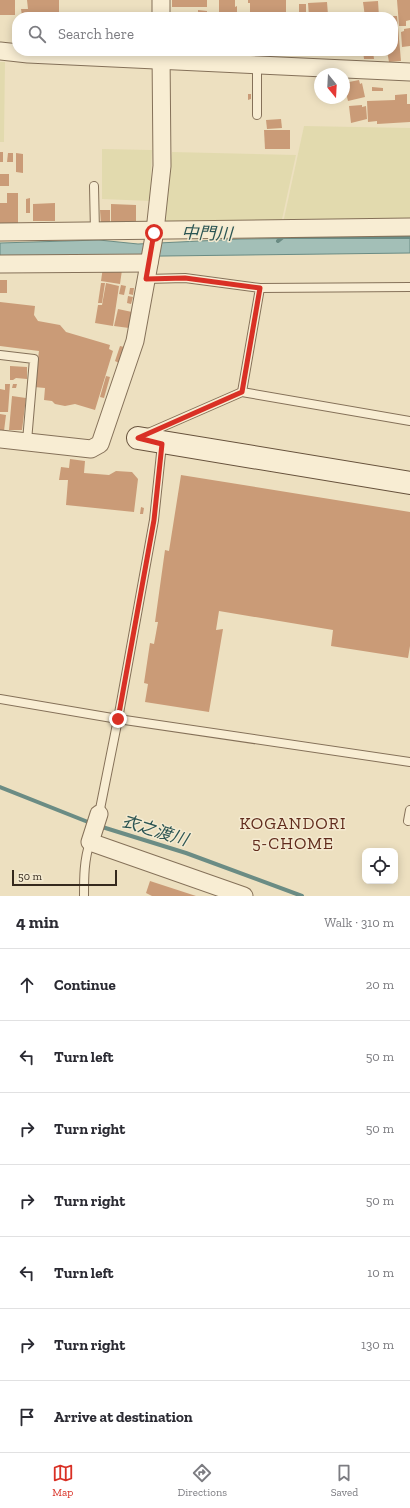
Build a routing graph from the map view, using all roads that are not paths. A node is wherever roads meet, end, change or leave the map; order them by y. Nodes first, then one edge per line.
1 (161, 0) edge
2 (161, 12) edge
3 (0, 51) edge
4 (12, 52) edge
5 (161, 56) edge
6 (257, 64) junction
7 (410, 72) edge
8 (257, 115) dead end
9 (94, 186) dead end
10 (410, 227) edge
11 (0, 232) edge
12 (94, 232) junction
13 (155, 232) junction
14 (0, 264) edge
15 (148, 271) junction
16 (410, 287) edge
17 (260, 288) junction
18 (0, 355) edge
19 (242, 392) junction
20 (410, 421) edge
21 (138, 438) junction
22 (0, 439) edge
23 (26, 441) junction
24 (162, 444) joint
25 (410, 483) edge
26 (0, 699) edge
27 (118, 719) junction
28 (410, 762) edge
29 (410, 810) edge
30 (99, 814) joint
31 (408, 821) dead end
32 (91, 840) junction
33 (84, 896) edge
34 (244, 896) edge

1 - 2 street
3 - 4 street
5 - 6 street
5 - 13 street
6 - 7 street
6 - 8 lane
9 - 12 lane
10 - 13 street
11 - 12 street
12 - 13 street
13 - 15 street
14 - 15 street
15 - 17 lane
15 - 23 street
16 - 17 lane
17 - 19 lane
18 - 23 lane
19 - 20 lane
19 - 21 lane
21 - 24 street
21 - 25 street
22 - 23 street
24 - 27 lane
26 - 27 lane
27 - 28 lane
27 - 30 lane
29 - 31 lane
30 - 32 street
32 - 33 lane
32 - 34 street

